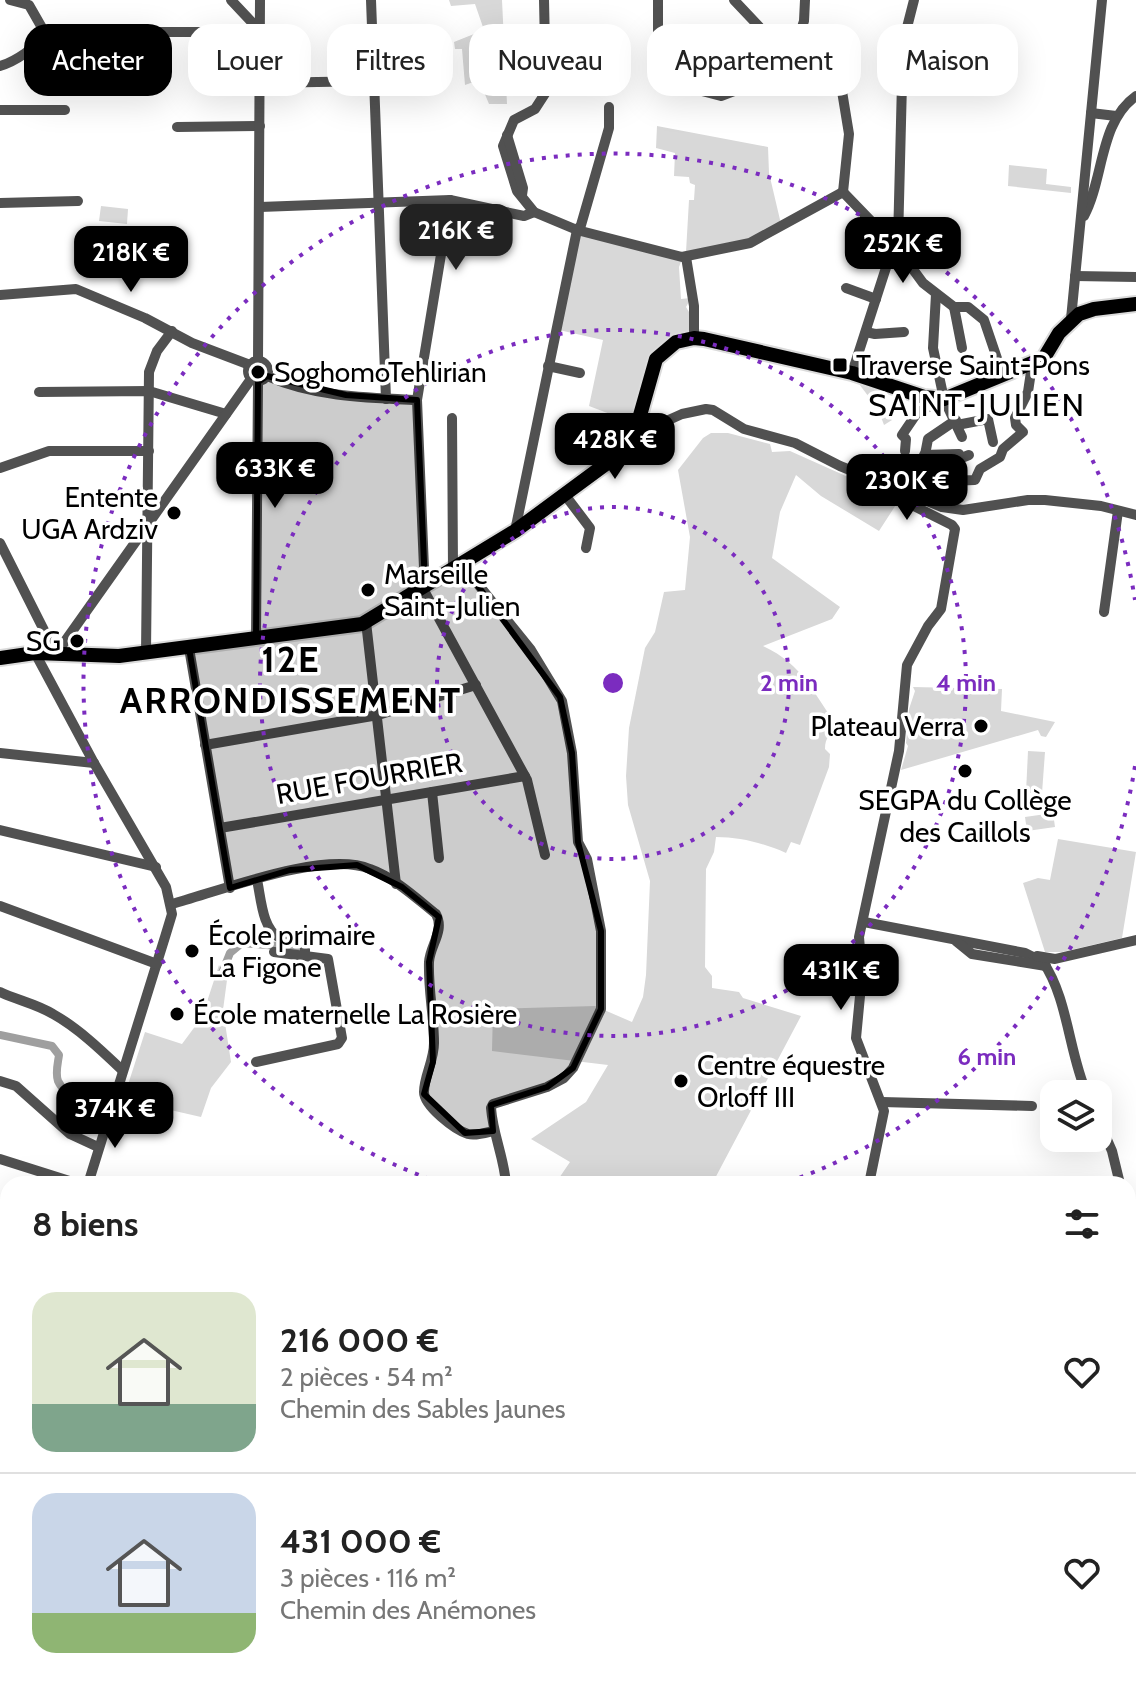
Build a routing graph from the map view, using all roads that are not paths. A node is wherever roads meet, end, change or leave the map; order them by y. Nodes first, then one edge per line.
1 (10, 0) edge
2 (231, 0) edge
3 (260, 0) edge
4 (371, 0) edge
5 (544, 0) edge
6 (658, 0) edge
7 (734, 0) edge
8 (805, 0) edge
9 (914, 0) edge
10 (1102, 0) edge
11 (254, 24) edge
12 (261, 24) edge
13 (372, 24) edge
14 (659, 24) edge
15 (757, 24) edge
16 (803, 24) edge
17 (0, 66) edge
18 (261, 96) edge
19 (375, 96) edge
20 (843, 96) edge
21 (1136, 96) edge
22 (609, 107) dead end
23 (0, 110) edge
24 (65, 110) dead end
25 (1091, 113) junction
26 (1116, 116) junction
27 (260, 126) junction
28 (177, 127) dead end
29 (1089, 140) junction
30 (1108, 143) junction
31 (843, 192) junction
32 (450, 200) junction
33 (78, 201) dead end
34 (0, 203) edge
35 (379, 203) junction
36 (260, 207) junction
37 (534, 212) junction
38 (1081, 222) junction
39 (577, 230) junction
40 (893, 246) junction
41 (686, 257) junction
42 (1075, 276) junction
43 (1136, 277) edge
44 (846, 288) dead end
45 (936, 294) junction
46 (0, 295) edge
47 (876, 299) junction
48 (1136, 304) edge
49 (954, 307) junction
50 (1071, 319) junction
51 (172, 331) junction
52 (866, 332) junction
53 (904, 332) dead end
54 (694, 338) junction
55 (962, 348) dead end
56 (254, 363) junction
57 (1032, 365) junction
58 (548, 366) junction
59 (580, 373) dead end
60 (852, 373) junction
61 (1003, 376) junction
62 (259, 379) junction
63 (149, 391) junction
64 (39, 392) dead end
65 (386, 399) junction
66 (940, 399) junction
67 (417, 400) junction
68 (226, 414) junction
69 (452, 418) dead end
70 (956, 422) junction
71 (962, 437) dead end
72 (993, 442) dead end
73 (628, 444) junction
74 (149, 451) junction
75 (905, 451) dead end
76 (969, 455) dead end
77 (0, 468) edge
78 (907, 493) junction
79 (565, 495) junction
80 (1118, 511) junction
81 (1136, 515) edge
82 (148, 525) junction
83 (515, 531) junction
84 (0, 543) edge
85 (586, 548) dead end
86 (457, 566) junction
87 (426, 585) junction
88 (1104, 612) dead end
89 (366, 622) junction
90 (256, 639) junction
91 (189, 648) junction
92 (35, 653) junction
93 (146, 653) junction
94 (56, 654) junction
95 (0, 658) edge
96 (476, 685) junction
97 (378, 715) junction
98 (205, 745) junction
99 (0, 753) edge
100 (94, 763) junction
101 (525, 776) junction
102 (432, 792) junction
103 (387, 799) junction
104 (220, 828) junction
105 (0, 830) edge
106 (545, 855) dead end
107 (439, 858) dead end
108 (156, 867) junction
109 (257, 880) junction
110 (396, 884) junction
111 (230, 888) junction
112 (172, 904) junction
113 (0, 906) edge
114 (864, 922) junction
115 (954, 940) junction
116 (1136, 940) edge
117 (306, 951) junction
118 (274, 952) dead end
119 (1051, 962) junction
120 (157, 964) junction
121 (0, 992) edge
122 (256, 1062) dead end
123 (122, 1070) junction
124 (1082, 1080) edge
125 (0, 1081) edge
126 (882, 1102) junction
127 (1032, 1106) dead end
128 (493, 1131) junction
129 (98, 1147) junction
130 (1112, 1151) edge
131 (0, 1159) edge
132 (54, 1176) edge
133 (90, 1176) edge
134 (506, 1176) edge
135 (871, 1176) edge
136 (1118, 1176) edge

1 - 17 street
2 - 11 street
3 - 12 street
4 - 13 street
5 - 37 street
6 - 14 street
7 - 15 street
8 - 16 street
9 - 40 street
10 - 25 street
18 - 27 street
19 - 35 street
20 - 31 street
21 - 26 street
22 - 39 street
23 - 24 street
25 - 26 street
25 - 29 street
26 - 30 street
27 - 28 street
27 - 36 street
29 - 30 street
29 - 38 street
30 - 38 street
31 - 40 street
31 - 41 street
32 - 35 street
32 - 37 street
32 - 67 street
33 - 34 street
35 - 36 street
35 - 65 street
36 - 56 street
37 - 39 street
38 - 42 street
39 - 41 street
39 - 58 street
40 - 45 street
40 - 47 street
41 - 54 street
42 - 43 street
42 - 50 street
44 - 47 street
45 - 49 street
45 - 66 street
46 - 51 street
47 - 52 street
48 - 50 main road
49 - 55 street
49 - 61 street
50 - 57 main road
51 - 56 street
51 - 63 street
52 - 53 street
52 - 60 street
54 - 60 main road
54 - 73 main road
56 - 62 street
56 - 62 street
57 - 61 main road
57 - 78 street
58 - 59 street
58 - 83 street
60 - 66 main road
61 - 66 main road
62 - 65 street
62 - 68 street
62 - 90 street
63 - 64 street
63 - 68 street
63 - 74 street
65 - 67 street
66 - 70 street
66 - 75 street
67 - 87 street
68 - 82 street
69 - 86 street
70 - 71 street
70 - 72 street
70 - 76 street
73 - 78 street
73 - 79 main road
74 - 77 street
74 - 82 street
78 - 80 street
78 - 114 street
79 - 83 main road
79 - 85 street
80 - 81 street
80 - 88 street
82 - 93 street
82 - 94 street
83 - 86 main road
84 - 94 street
86 - 87 main road
86 - 128 street
87 - 89 main road
87 - 96 street
89 - 90 main road
89 - 97 street
90 - 91 main road
91 - 93 main road
91 - 98 street
92 - 94 main road
92 - 95 main road
92 - 100 street
93 - 94 main road
96 - 97 street
96 - 101 street
97 - 98 street
97 - 103 street
98 - 104 street
99 - 100 street
100 - 108 street
101 - 102 street, RUE FOURRIER
101 - 106 street
102 - 103 street, RUE FOURRIER
102 - 107 street
103 - 104 street, RUE FOURRIER
103 - 110 street
104 - 111 street
105 - 108 street
108 - 112 street
109 - 110 street
109 - 111 street
109 - 117 street
110 - 128 street
111 - 112 street
112 - 120 street
113 - 120 street
114 - 115 street
114 - 126 street
115 - 119 street
115 - 119 street
116 - 119 street
117 - 118 street
117 - 122 street
119 - 124 street
120 - 123 street
121 - 123 street
123 - 129 street
125 - 129 street
126 - 127 street
126 - 135 street
128 - 134 street
129 - 133 street
130 - 136 street
131 - 132 street

